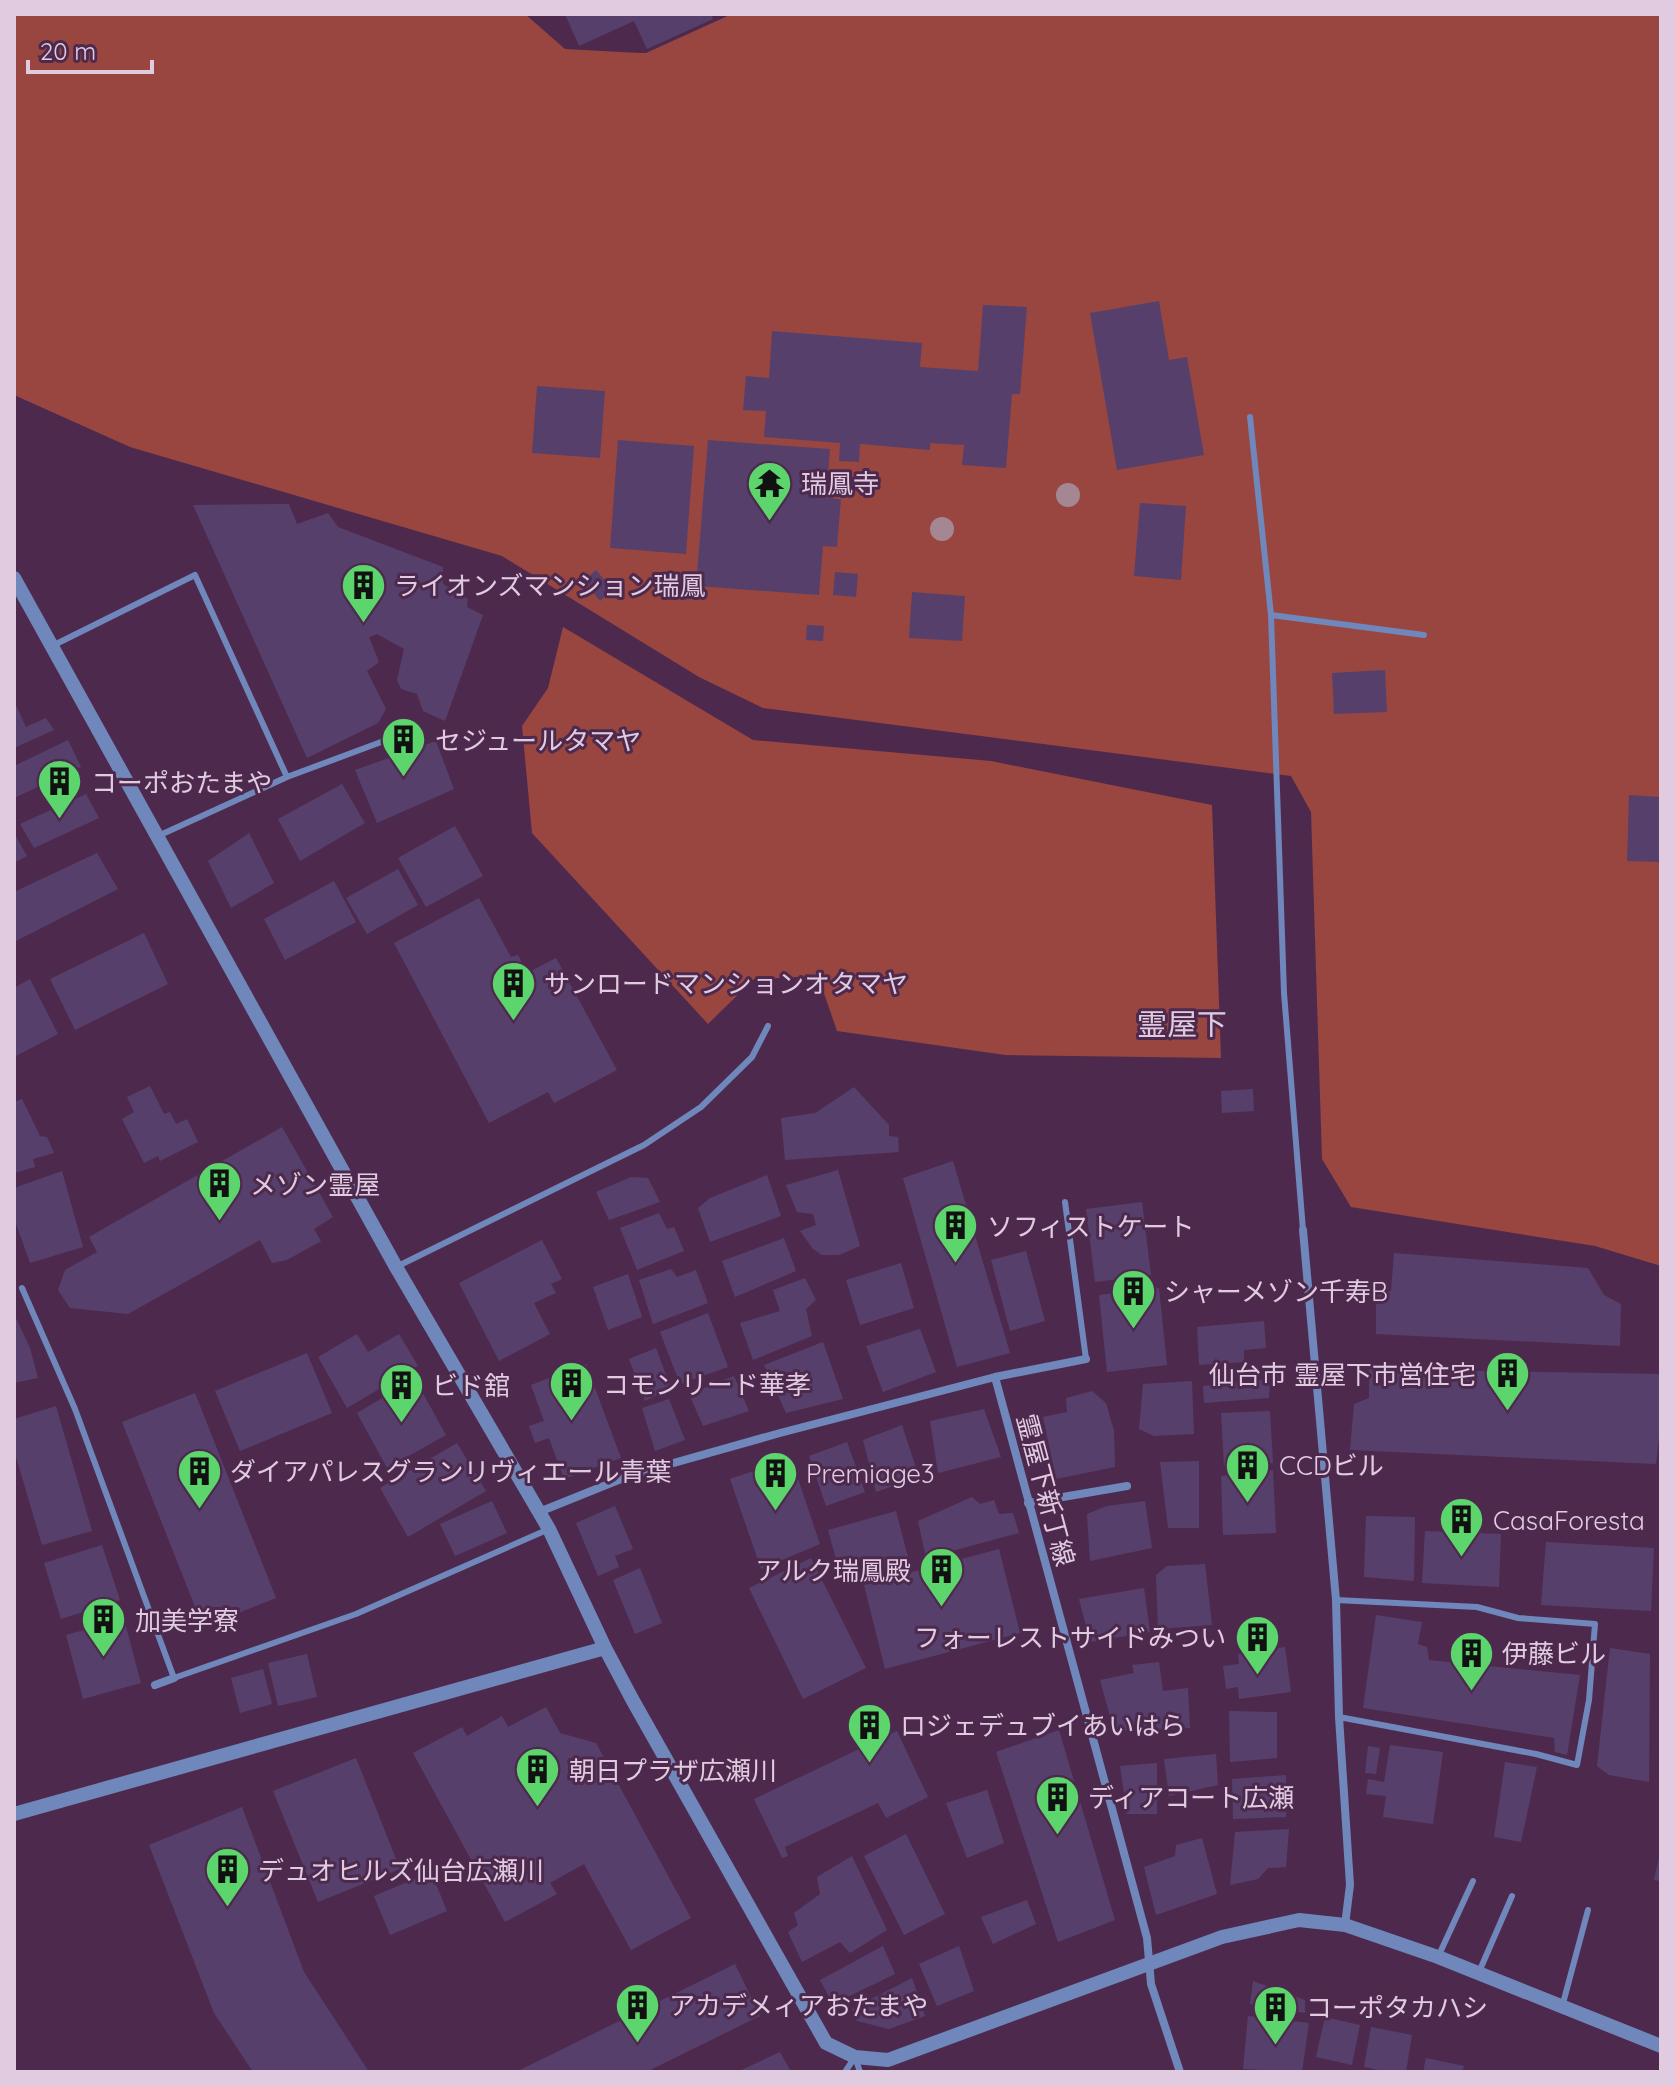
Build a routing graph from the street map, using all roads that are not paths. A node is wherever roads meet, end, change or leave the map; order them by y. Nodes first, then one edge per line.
1 (1250, 417) dead end
2 (14, 578) edge
3 (1271, 615) junction
4 (1424, 635) dead end
5 (52, 646) junction
6 (416, 729) dead end
7 (287, 777) junction
8 (158, 836) junction
9 (768, 1026) dead end
10 (1065, 1202) dead end
11 (1303, 1230) joint
12 (396, 1267) junction
13 (22, 1288) dead end
14 (1086, 1359) joint
15 (995, 1377) junction
16 (1127, 1486) dead end
17 (1028, 1503) junction
18 (539, 1512) junction
19 (549, 1529) junction
20 (1336, 1600) junction
21 (605, 1648) junction
22 (174, 1678) junction
23 (155, 1685) dead end
24 (1339, 1717) junction
25 (14, 1814) edge
26 (1473, 1881) dead end
27 (1512, 1896) dead end
28 (1588, 1910) dead end
29 (1345, 1925) junction
30 (1438, 1957) junction
31 (1147, 1964) junction
32 (1478, 1975) junction
33 (1562, 2007) junction
34 (1661, 2046) edge
35 (855, 2057) junction
36 (845, 2072) edge
37 (860, 2072) edge
38 (1180, 2072) edge

1 - 3 lane
2 - 5 street
3 - 4 lane
3 - 11 lane
5 - 7 lane
5 - 8 street
6 - 7 lane
7 - 8 lane
8 - 12 street
9 - 12 lane
10 - 14 lane
11 - 20 street
12 - 18 street
13 - 22 lane
14 - 15 street
15 - 17 street, 霊屋下新丁線
15 - 18 street
16 - 17 street
17 - 31 street, 霊屋下新丁線
18 - 19 street
19 - 21 street
19 - 22 lane
20 - 24 street
20 - 24 lane
21 - 25 street
21 - 35 street
22 - 23 street
24 - 29 street
26 - 30 lane
27 - 32 lane
28 - 33 lane
29 - 30 street
29 - 31 street
30 - 32 street
31 - 35 street
31 - 38 street, 霊屋下新丁線
32 - 33 street
33 - 34 street
35 - 36 lane
35 - 37 lane

